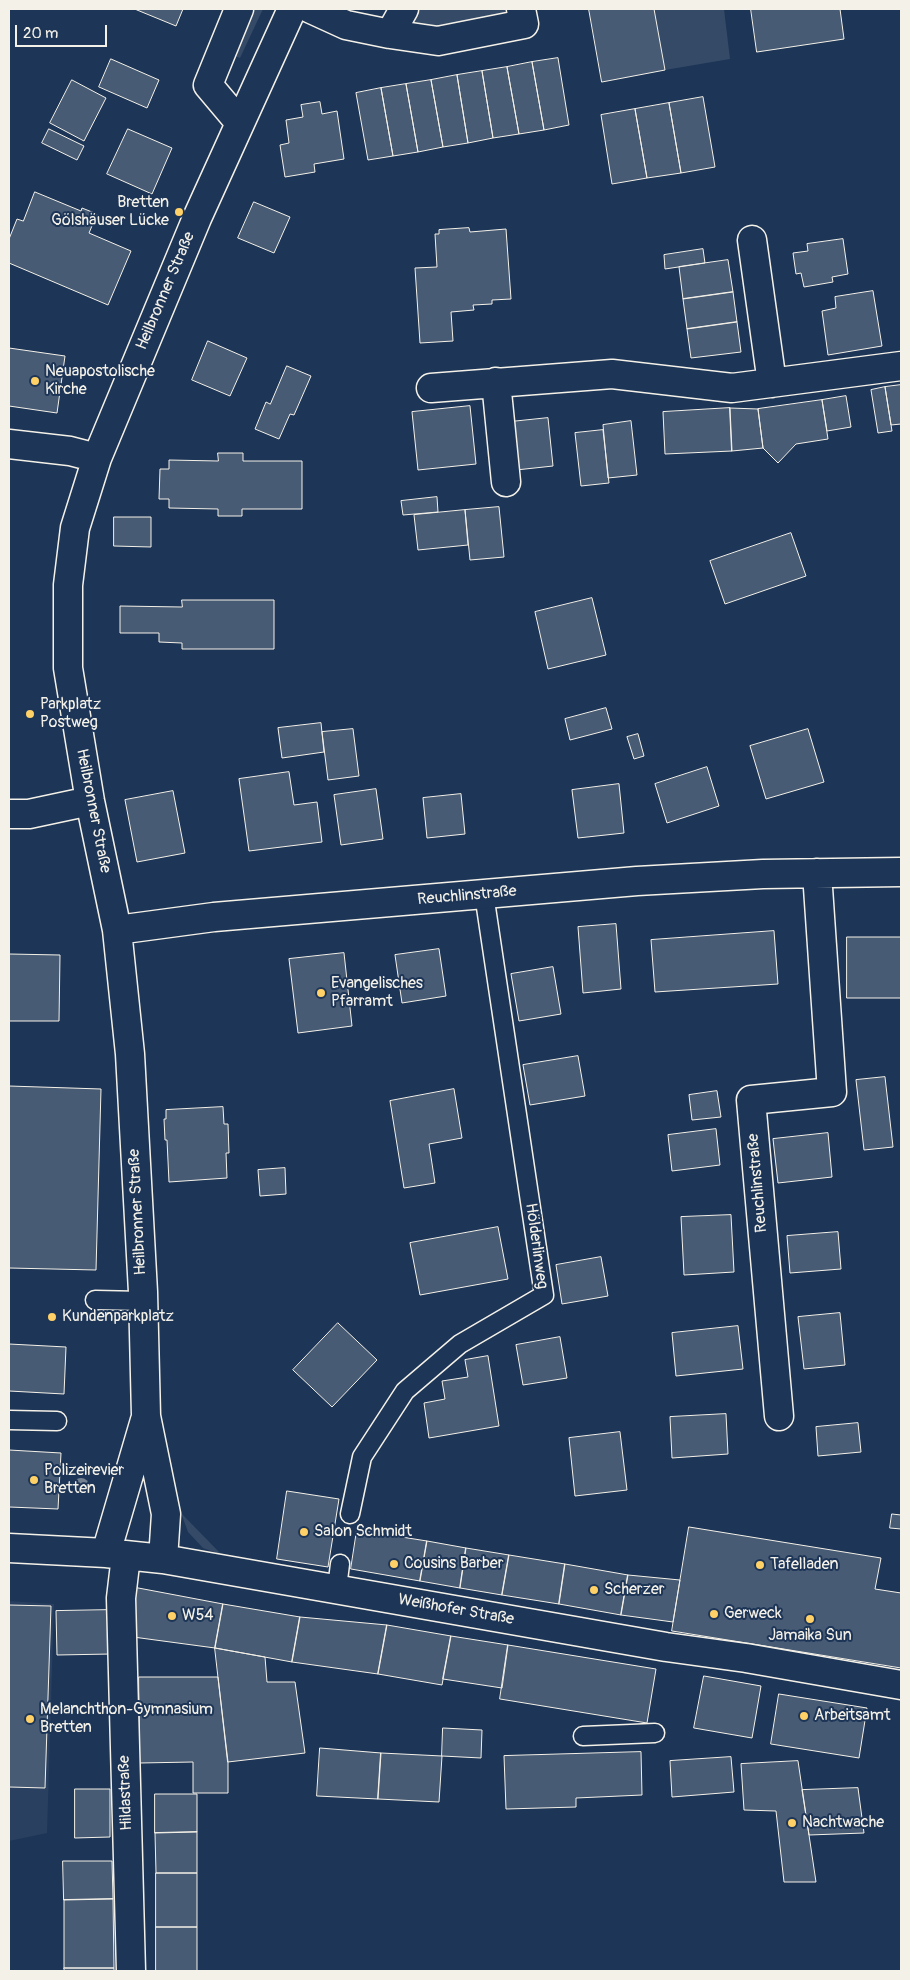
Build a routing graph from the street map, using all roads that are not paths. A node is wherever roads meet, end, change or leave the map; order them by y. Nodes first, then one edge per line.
1 (239, 9) edge
2 (292, 9) edge
3 (311, 9) edge
4 (404, 9) edge
5 (521, 9) edge
6 (390, 34) junction
7 (240, 123) junction
8 (752, 240) dead end
9 (901, 366) edge
10 (496, 382) junction
11 (772, 383) junction
12 (431, 388) dead end
13 (9, 444) edge
14 (97, 458) junction
15 (506, 482) dead end
16 (90, 801) junction
17 (9, 814) edge
18 (901, 872) edge
19 (817, 873) junction
20 (484, 894) junction
21 (117, 930) junction
22 (95, 1300) dead end
23 (143, 1301) junction
24 (146, 1416) junction
25 (779, 1416) dead end
26 (9, 1420) edge
27 (56, 1421) dead end
28 (350, 1514) dead end
29 (9, 1548) edge
30 (116, 1554) junction
31 (163, 1559) junction
32 (901, 1684) edge
33 (655, 1733) dead end
34 (584, 1736) dead end
35 (131, 1971) edge

1 - 7 street
2 - 7 street, Heilbronner Straße
3 - 6 street
4 - 6 street
5 - 6 street
7 - 14 street, Heilbronner Straße
8 - 11 street
9 - 11 street
10 - 11 street
10 - 12 street
10 - 15 street
13 - 14 street
14 - 16 street, Heilbronner Straße
16 - 17 street
16 - 21 street, Heilbronner Straße
18 - 19 street, Reuchlinstraße
19 - 20 street, Reuchlinstraße
19 - 25 street, Reuchlinstraße
20 - 21 street, Reuchlinstraße
20 - 28 lane, Hölderlinweg
21 - 23 street, Heilbronner Straße
22 - 23 lane
23 - 24 street, Heilbronner Straße
24 - 30 street, Heilbronner Straße
24 - 31 street, Heilbronner Straße
26 - 27 lane
29 - 30 street, Weißhofer Straße
30 - 31 street, Weißhofer Straße
30 - 35 street, Hildastraße
31 - 32 street, Weißhofer Straße
33 - 34 lane

